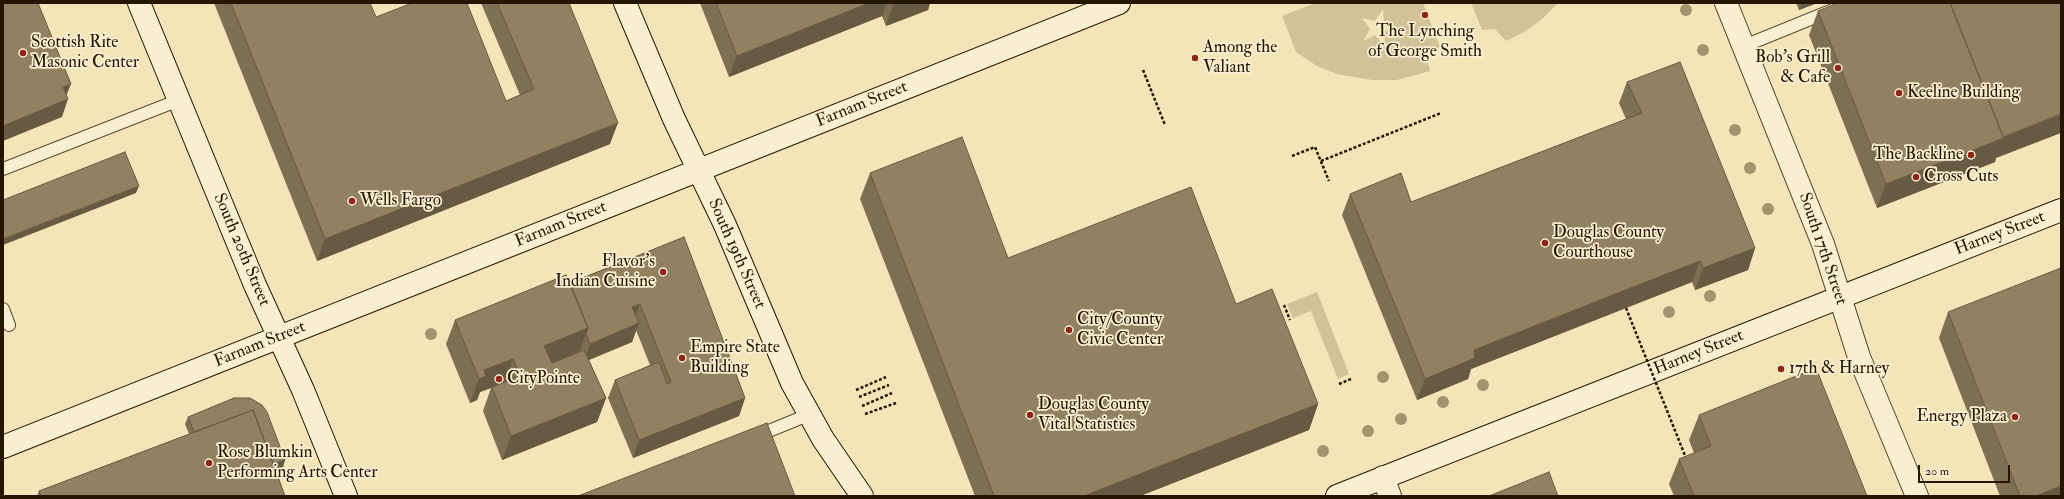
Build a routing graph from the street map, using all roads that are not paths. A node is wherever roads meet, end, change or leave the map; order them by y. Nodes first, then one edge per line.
1 (139, 3) edge
2 (626, 3) edge
3 (1119, 3) edge
4 (1726, 3) edge
5 (1850, 3) edge
6 (1744, 46) junction
7 (179, 100) junction
8 (3, 169) edge
9 (699, 170) junction
10 (2061, 210) edge
11 (1839, 298) junction
12 (3, 309) edge
13 (9, 325) dead end
14 (279, 337) junction
15 (808, 415) junction
16 (740, 442) edge
17 (3, 447) edge
18 (1387, 487) edge
19 (346, 496) edge
20 (862, 496) edge
21 (1337, 496) edge
22 (1916, 496) edge

1 - 7 main road, South 20th Street
2 - 9 main road, South 19th Street
3 - 9 main road, Farnam Street
4 - 6 main road, South 17th Street
5 - 6 lane
6 - 11 main road, South 17th Street
7 - 8 lane
7 - 14 main road, South 20th Street
9 - 14 main road, Farnam Street
9 - 15 main road, South 19th Street
10 - 11 main road, Harney Street
11 - 18 main road, Harney Street
11 - 22 main road, South 17th Street
12 - 13 lane
14 - 17 main road, Farnam Street
14 - 19 main road, South 20th Street
15 - 16 lane
15 - 20 main road, South 19th Street
18 - 21 main road, Harney Street

